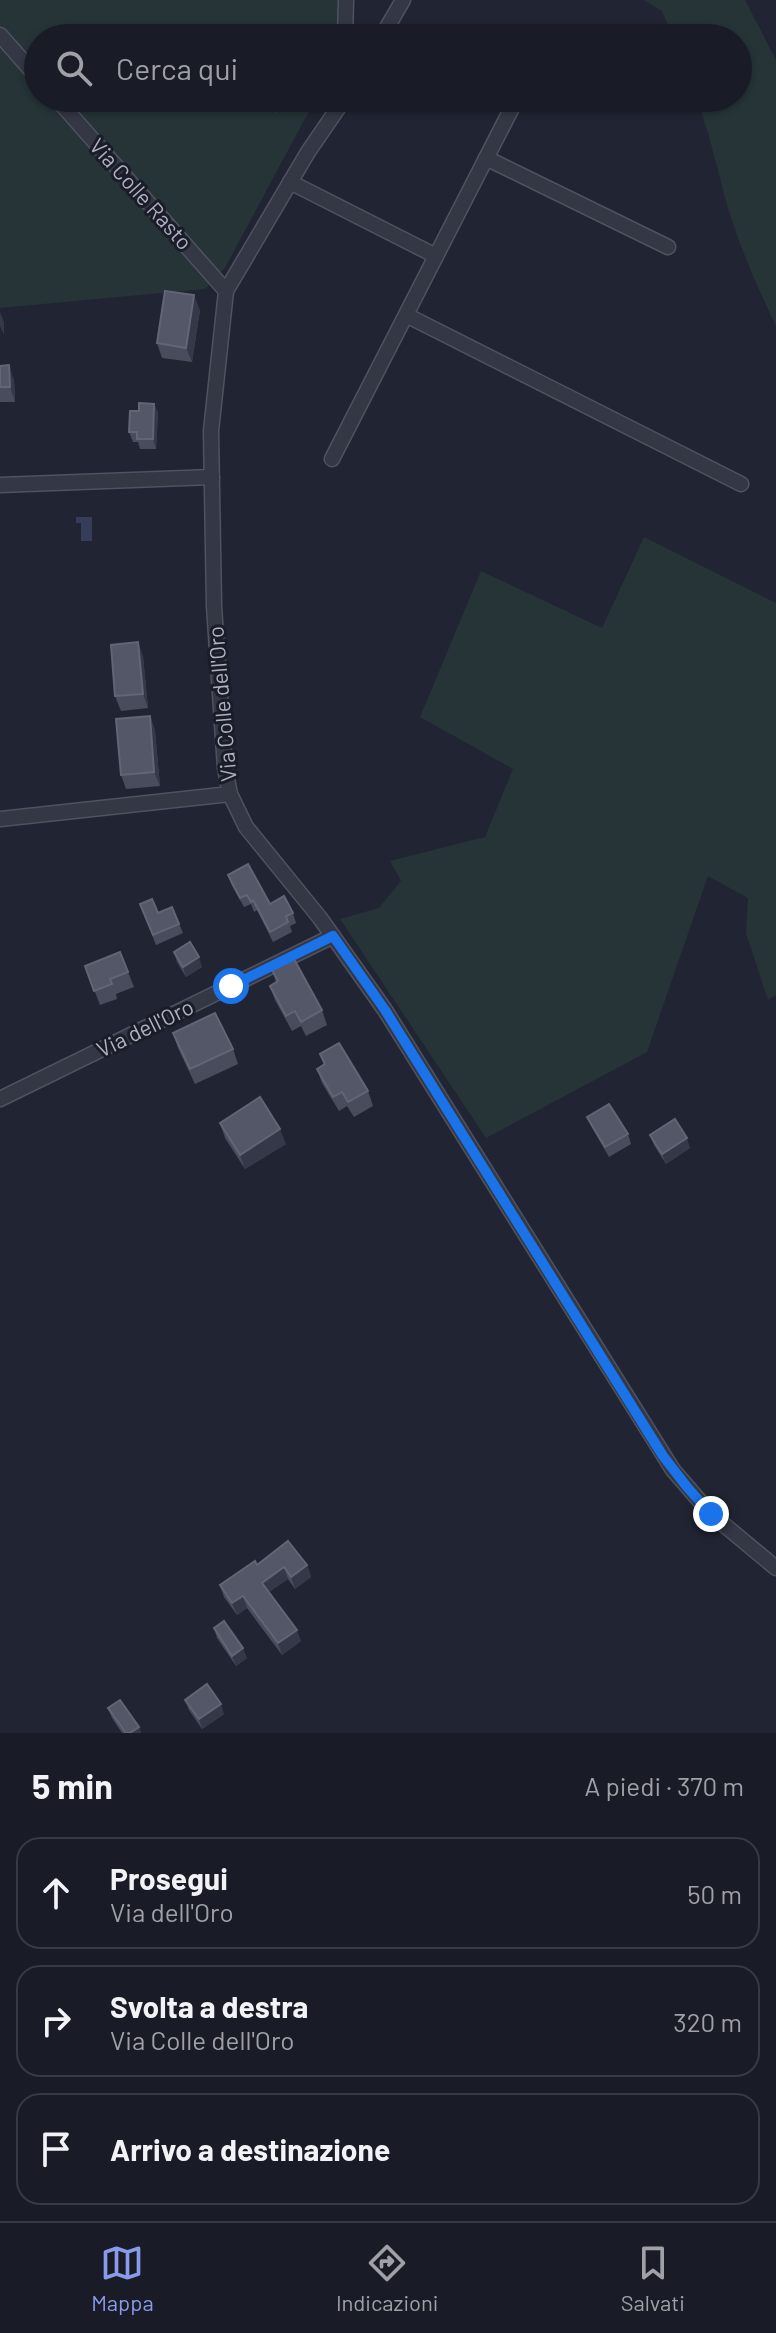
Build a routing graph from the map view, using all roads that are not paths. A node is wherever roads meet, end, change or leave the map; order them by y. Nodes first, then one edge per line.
1 (346, 0) edge
2 (403, 0) edge
3 (345, 24) edge
4 (389, 24) edge
5 (0, 35) edge
6 (24, 62) edge
7 (68, 112) edge
8 (326, 112) edge
9 (335, 112) edge
10 (510, 112) edge
11 (308, 152) junction
12 (486, 158) junction
13 (290, 182) junction
14 (668, 247) dead end
15 (436, 256) junction
16 (226, 291) junction
17 (406, 315) junction
18 (332, 459) dead end
19 (212, 477) junction
20 (741, 484) dead end
21 (0, 485) edge
22 (230, 794) junction
23 (0, 819) edge
24 (333, 936) junction
25 (0, 1099) edge
26 (776, 1568) edge

1 - 3 street
2 - 4 street
5 - 6 street
7 - 16 street, Via Colle Rasto
8 - 11 street
9 - 11 street, Via Colle dell'Oro
10 - 12 street
11 - 13 street, Via Colle dell'Oro
12 - 14 street
12 - 15 street
13 - 15 street
13 - 16 street, Via Colle dell'Oro
15 - 17 street
16 - 19 street, Via Colle dell'Oro
17 - 18 street
17 - 20 street
19 - 21 street
19 - 22 street, Via Colle dell'Oro
22 - 23 street
22 - 24 street, Via Colle dell'Oro
24 - 25 street, Via dell'Oro
24 - 26 street, Via Colle dell'Oro

